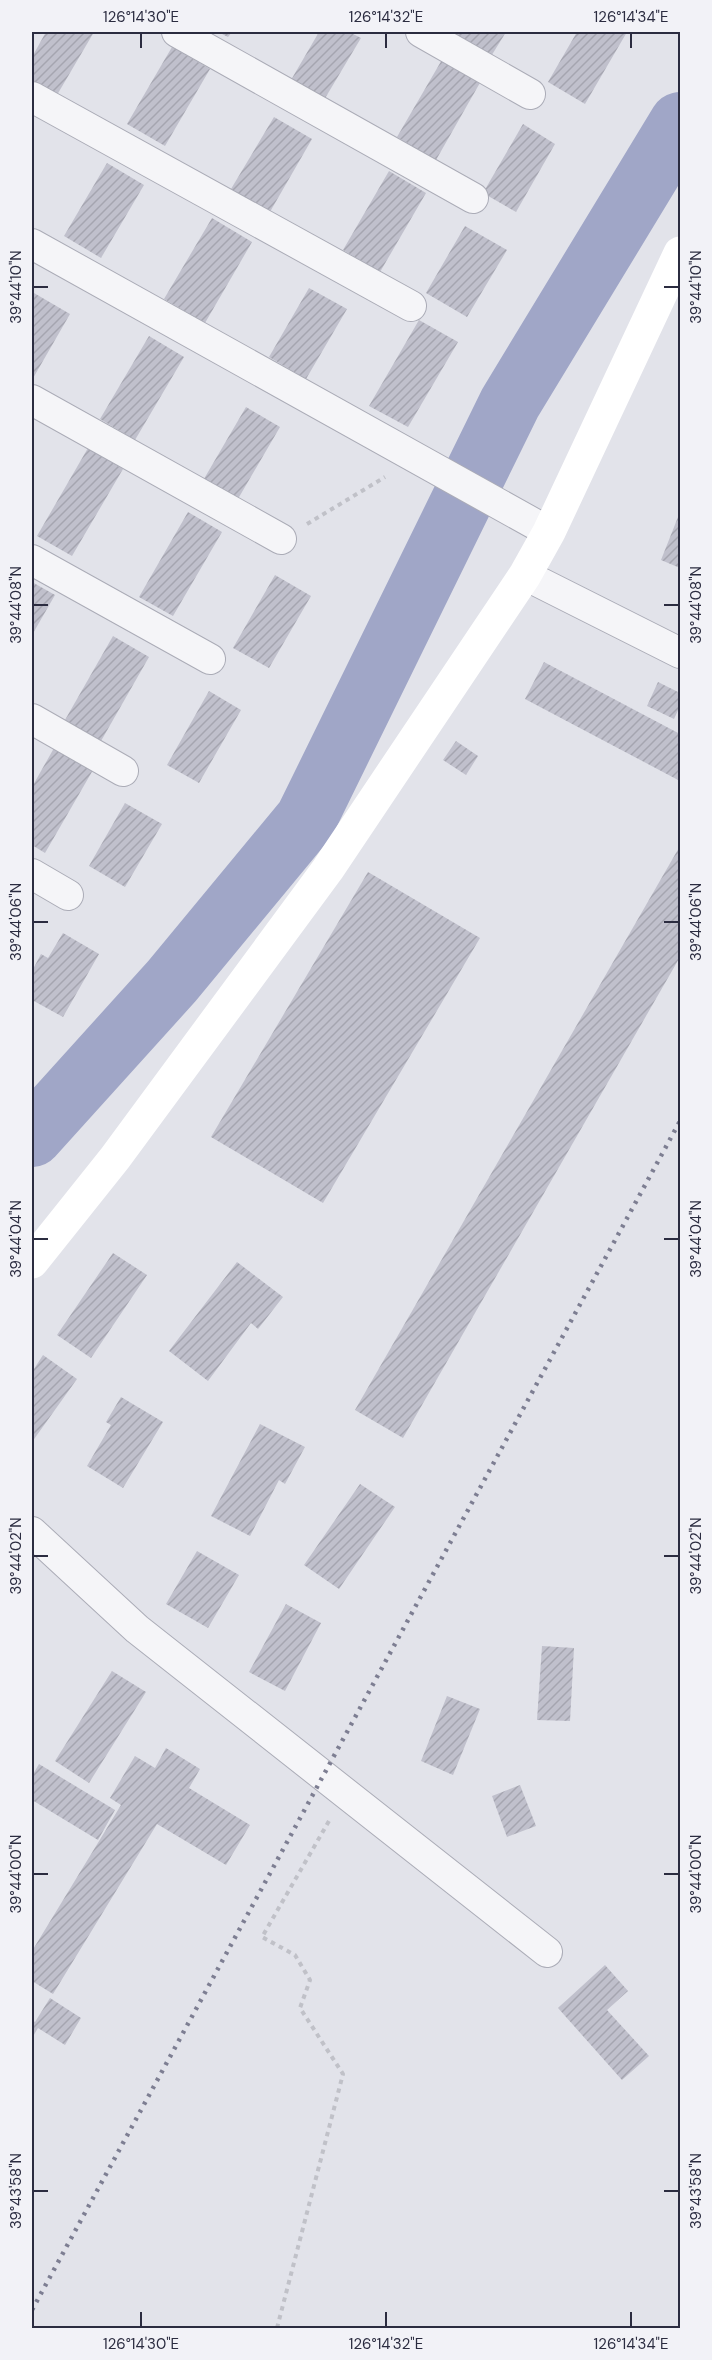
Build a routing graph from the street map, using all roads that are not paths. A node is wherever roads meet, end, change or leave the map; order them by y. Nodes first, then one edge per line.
1 (177, 32) edge
2 (421, 32) edge
3 (530, 94) dead end
4 (32, 97) edge
5 (473, 198) dead end
6 (32, 244) edge
7 (681, 253) edge
8 (411, 306) dead end
9 (32, 400) edge
10 (549, 532) junction
11 (281, 539) road end
12 (32, 560) edge
13 (525, 575) junction
14 (681, 653) edge
15 (210, 659) dead end
16 (32, 719) edge
17 (123, 771) dead end
18 (32, 874) edge
19 (68, 895) dead end
20 (32, 1262) edge
21 (32, 1532) edge
22 (547, 1952) dead end

1 - 5 street
2 - 3 street
4 - 8 street
6 - 10 street
7 - 10 street
9 - 11 street
10 - 13 street
12 - 15 street
13 - 14 street
13 - 20 street
16 - 17 street
18 - 19 street
21 - 22 street

